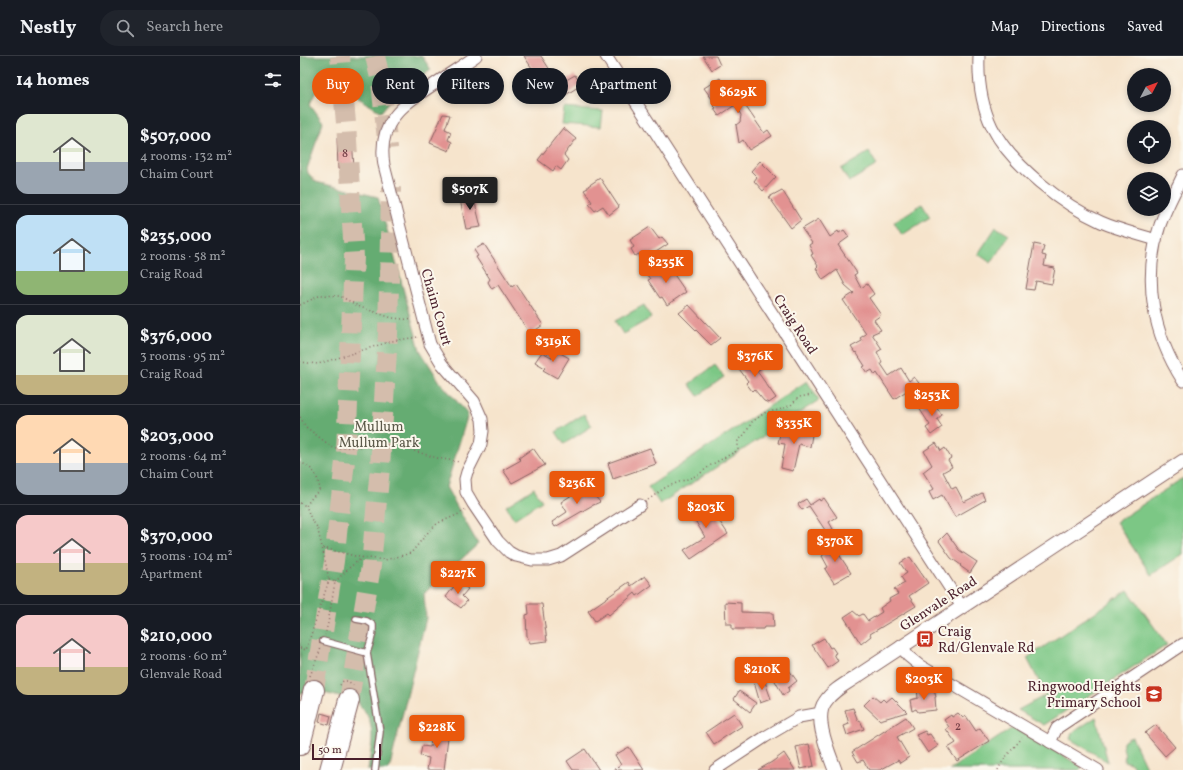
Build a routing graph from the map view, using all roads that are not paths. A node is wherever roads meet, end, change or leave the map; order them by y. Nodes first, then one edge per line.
1 (476, 56) edge
2 (606, 56) edge
3 (979, 56) edge
4 (1183, 175) edge
5 (1156, 240) junction
6 (1183, 381) edge
7 (1183, 461) edge
8 (640, 505) road end
9 (962, 607) junction
10 (356, 619) dead end
11 (323, 641) dead end
12 (1183, 644) edge
13 (901, 646) junction
14 (367, 653) junction
15 (314, 690) tunnel mouth
16 (349, 700) tunnel mouth
17 (821, 713) junction
18 (1050, 742) junction
19 (300, 745) edge
20 (330, 770) edge
21 (375, 770) edge
22 (715, 770) edge
23 (834, 770) edge
24 (1098, 770) edge

1 - 8 street, Chaim Court
2 - 9 street, Craig Road
3 - 5 street
4 - 5 street
5 - 6 street
7 - 9 street, Glenvale Road
9 - 13 street, Glenvale Road
10 - 14 lane
11 - 14 lane
12 - 18 street
13 - 17 street, Glenvale Road
13 - 18 street
14 - 21 lane
15 - 19 highway
16 - 20 highway
17 - 22 street
17 - 23 street
18 - 24 street

